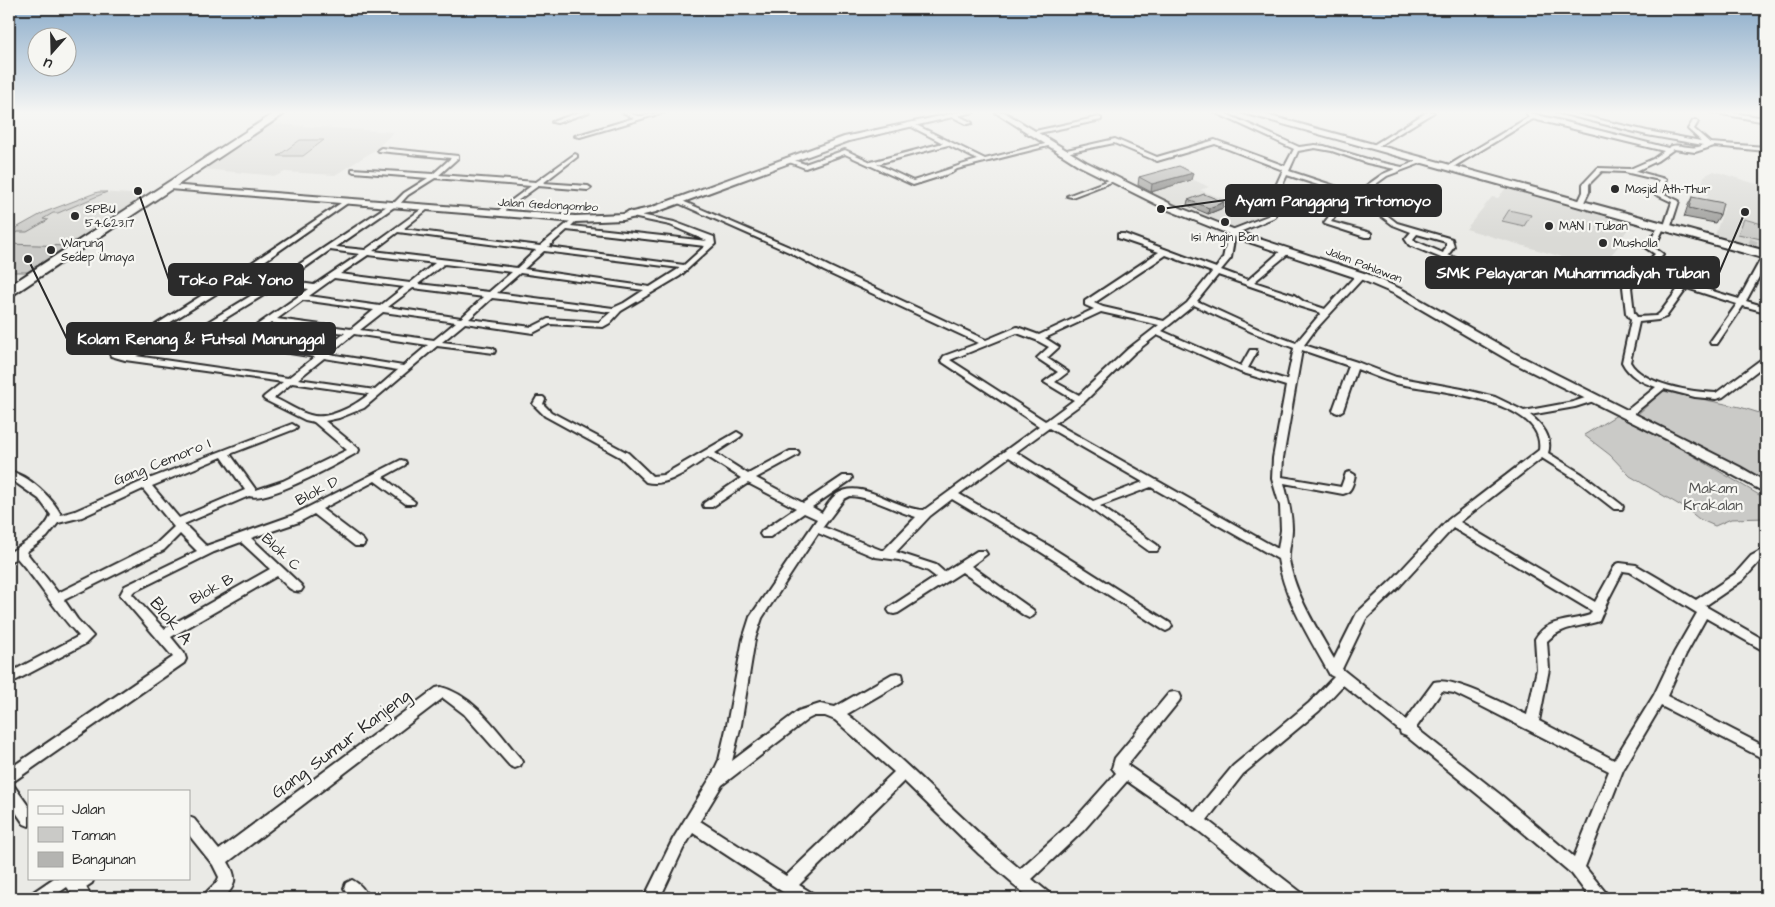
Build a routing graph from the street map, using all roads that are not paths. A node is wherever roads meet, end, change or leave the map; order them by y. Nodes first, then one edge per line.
1 (219, 154) edge
2 (427, 154) edge
3 (800, 154) edge
4 (802, 154) edge
5 (837, 154) edge
6 (848, 154) edge
7 (907, 154) edge
8 (972, 154) edge
9 (1011, 154) edge
10 (1066, 154) edge
11 (1146, 154) edge
12 (1173, 154) edge
13 (1246, 154) edge
14 (1293, 154) edge
15 (1347, 154) edge
16 (1399, 154) edge
17 (1469, 154) edge
18 (1662, 154) edge
19 (575, 156) dead end
20 (788, 160) junction
21 (984, 161) junction
22 (1422, 161) junction
23 (870, 164) junction
24 (1400, 168) junction
25 (1448, 168) junction
26 (354, 170) dead end
27 (1286, 170) junction
28 (1631, 171) junction
29 (433, 176) junction
30 (1111, 181) junction
31 (172, 185) junction
32 (535, 185) junction
33 (588, 188) dead end
34 (1357, 195) junction
35 (1070, 196) dead end
36 (678, 201) junction
37 (346, 202) junction
38 (396, 204) junction
39 (1580, 205) junction
40 (426, 208) junction
41 (502, 210) junction
42 (653, 210) junction
43 (631, 214) junction
44 (575, 219) junction
45 (672, 223) junction
46 (566, 228) junction
47 (1663, 228) junction
48 (396, 230) junction
49 (1416, 231) junction
50 (1232, 233) junction
51 (1368, 235) dead end
52 (1121, 236) dead end
53 (711, 244) junction
54 (329, 248) junction
55 (543, 248) junction
56 (1286, 251) junction
57 (367, 252) junction
58 (1163, 253) junction
59 (1444, 256) junction
60 (1766, 256) edge
61 (1698, 261) dead end
62 (441, 262) junction
63 (686, 267) junction
64 (517, 270) junction
65 (1217, 272) junction
66 (334, 276) junction
67 (1360, 276) junction
68 (1531, 280) dead end
69 (228, 282) junction
70 (279, 282) junction
71 (1249, 283) junction
72 (1685, 285) junction
73 (413, 286) junction
74 (271, 288) junction
75 (317, 288) junction
76 (651, 289) junction
77 (9, 291) edge
78 (489, 295) junction
79 (303, 298) junction
80 (1193, 302) junction
81 (1742, 302) junction
82 (381, 309) junction
83 (618, 309) junction
84 (1100, 309) junction
85 (1766, 310) edge
86 (1325, 312) junction
87 (270, 320) junction
88 (463, 320) junction
89 (1635, 320) junction
90 (1159, 328) junction
91 (353, 331) junction
92 (196, 333) junction
93 (1039, 338) junction
94 (238, 342) junction
95 (1714, 342) dead end
96 (986, 343) junction
97 (435, 344) junction
98 (1298, 347) junction
99 (491, 351) dead end
100 (1253, 352) dead end
101 (321, 355) junction
102 (125, 357) junction
103 (1766, 360) edge
104 (1354, 364) junction
105 (406, 368) junction
106 (1243, 370) junction
107 (290, 379) junction
108 (1290, 384) junction
109 (1661, 387) junction
110 (378, 393) junction
111 (1594, 398) junction
112 (540, 399) dead end
113 (1081, 400) junction
114 (1338, 410) dead end
115 (1523, 414) junction
116 (1628, 414) junction
117 (317, 419) junction
118 (1046, 424) junction
119 (292, 426) dead end
120 (738, 435) dead end
121 (1008, 452) junction
122 (224, 453) junction
123 (708, 453) junction
124 (794, 453) dead end
125 (1540, 453) junction
126 (401, 464) dead end
127 (9, 474) edge
128 (1350, 475) dead end
129 (377, 476) junction
130 (748, 478) junction
131 (847, 478) dead end
132 (1277, 479) junction
133 (1150, 483) junction
134 (145, 484) junction
135 (1766, 488) edge
136 (251, 491) junction
137 (952, 494) junction
138 (410, 502) dead end
139 (708, 505) dead end
140 (1092, 505) junction
141 (1618, 506) dead end
142 (803, 508) junction
143 (315, 509) junction
144 (926, 513) junction
145 (823, 518) junction
146 (55, 520) junction
147 (1452, 523) junction
148 (178, 525) junction
149 (816, 528) junction
150 (766, 534) dead end
151 (244, 538) junction
152 (359, 543) dead end
153 (1153, 548) dead end
154 (204, 551) junction
155 (1766, 552) edge
156 (13, 554) edge
157 (980, 554) dead end
158 (886, 555) junction
159 (1283, 557) junction
160 (962, 566) junction
161 (278, 570) junction
162 (944, 578) junction
163 (297, 588) dead end
164 (56, 599) junction
165 (1700, 608) junction
166 (1599, 609) junction
167 (894, 610) dead end
168 (1029, 614) dead end
169 (1166, 626) dead end
170 (162, 636) junction
171 (1766, 647) edge
172 (1338, 674) junction
173 (897, 678) dead end
174 (9, 679) edge
175 (1174, 697) dead end
176 (1659, 698) junction
177 (836, 713) junction
178 (1532, 723) junction
179 (1406, 730) junction
180 (1766, 754) edge
181 (515, 762) dead end
182 (1617, 768) junction
183 (904, 772) junction
184 (1126, 773) junction
185 (9, 777) edge
186 (718, 781) junction
187 (9, 791) edge
188 (28, 818) edge
189 (1197, 821) junction
190 (690, 823) junction
191 (190, 825) edge
192 (218, 860) junction
193 (1577, 869) junction
194 (1019, 880) junction
195 (77, 884) edge
196 (787, 886) junction
197 (38, 898) edge
198 (211, 898) edge
199 (652, 898) edge
200 (806, 898) edge
201 (1043, 898) edge
202 (1296, 898) edge
203 (1600, 898) edge

1 - 31 highway
2 - 29 street
3 - 43 street, Jalan Gedongombo
4 - 20 street, Jalan Gedongombo
5 - 20 street
6 - 23 street
7 - 23 street
8 - 21 street
9 - 21 street
10 - 30 main road, Jalan Pahlawan
11 - 12 street
13 - 27 street
14 - 27 street
15 - 24 street
16 - 22 highway
17 - 25 street
18 - 28 street
19 - 32 street
20 - 36 street, Jalan Gedongombo
21 - 23 street
22 - 24 street
22 - 25 highway
24 - 34 street
25 - 39 highway
26 - 29 street
27 - 34 street
27 - 50 street
28 - 39 street
28 - 47 street
29 - 32 street
29 - 38 street
30 - 35 street
30 - 50 main road, Jalan Pahlawan
31 - 37 street, Jalan Gedongombo
31 - 38 street, Jalan Gedongombo
31 - 77 highway
32 - 33 street
32 - 41 street
34 - 49 street
34 - 51 street
36 - 42 street, Jalan Gedongombo
36 - 96 street
37 - 38 street, Jalan Gedongombo
37 - 69 street
38 - 40 street, Jalan Gedongombo
38 - 41 street, Jalan Gedongombo
38 - 54 street
39 - 47 highway
40 - 44 street, Jalan Gedongombo
40 - 48 street
41 - 43 street, Jalan Gedongombo
42 - 43 street, Jalan Gedongombo
42 - 45 street
43 - 44 street, Jalan Gedongombo
43 - 45 street
44 - 46 street
45 - 53 street
46 - 53 street
46 - 55 street
47 - 60 highway
47 - 89 street
48 - 55 street
48 - 57 street
49 - 59 street
49 - 59 street
50 - 56 main road, Jalan Pahlawan
50 - 65 street
52 - 58 street
53 - 63 street
54 - 57 street
54 - 70 street
55 - 63 street
55 - 64 street
56 - 67 main road, Jalan Pahlawan
56 - 71 street
57 - 62 street
57 - 66 street
58 - 65 street
58 - 84 street
59 - 68 street
60 - 81 street
61 - 72 street
62 - 64 street
62 - 73 street
63 - 76 street
64 - 76 street
64 - 78 street
65 - 71 street
65 - 80 street
66 - 73 street
66 - 75 street
67 - 86 street
67 - 111 main road, Jalan Pahlawan
69 - 74 street
69 - 102 street
70 - 74 street
70 - 75 street
71 - 86 street
72 - 81 street
72 - 89 street
73 - 78 street
73 - 82 street
74 - 92 street
75 - 79 street
76 - 83 street
78 - 83 street
78 - 88 street
79 - 82 street
79 - 87 street
80 - 90 street
80 - 98 street
81 - 85 street
81 - 95 street
82 - 88 street
82 - 91 street
83 - 88 street
84 - 90 street
84 - 93 street
86 - 98 street
87 - 91 street
87 - 94 street
88 - 97 street
89 - 109 street
90 - 106 street
90 - 113 street
91 - 97 street
91 - 101 street
92 - 94 street
92 - 102 street
93 - 96 street
93 - 113 street
94 - 101 street
96 - 118 street
97 - 99 street
97 - 105 street
98 - 104 street
98 - 108 street
100 - 106 street
101 - 105 street
101 - 107 street
102 - 107 street
103 - 109 street
104 - 114 street
104 - 115 street
105 - 110 street
106 - 108 street
107 - 110 street
107 - 117 street
108 - 132 street
109 - 116 street
110 - 117 street
111 - 115 street
111 - 116 main road, Jalan Pahlawan
112 - 123 street
113 - 118 street
115 - 125 street
116 - 135 main road, Jalan Pahlawan
117 - 136 street
118 - 121 street
118 - 133 street
119 - 122 street
120 - 123 street
121 - 137 street
121 - 140 street
122 - 134 street, Gang Cemoro I
122 - 136 street, Gang Cemoro I
123 - 130 street
124 - 130 street
125 - 141 street
125 - 147 street
126 - 129 street, Blok D
127 - 146 street
128 - 132 street
129 - 138 street
129 - 143 street, Blok D
130 - 139 street
130 - 142 street
131 - 142 street
132 - 159 street
133 - 140 street
133 - 159 street
134 - 146 street, Gang Cemoro I
134 - 148 street
136 - 148 street
137 - 144 street
137 - 169 street
140 - 153 street
142 - 145 street
142 - 150 street
143 - 151 street, Blok D
143 - 152 street
144 - 145 street
144 - 158 street
145 - 149 street
146 - 156 street
147 - 166 street
147 - 172 street
148 - 154 street
148 - 164 street
149 - 158 street
149 - 186 street
151 - 154 street, Blok A
151 - 161 street, Blok C
154 - 170 street, Blok A
155 - 165 street
156 - 164 street
157 - 160 street
158 - 162 street
159 - 172 street
160 - 162 street
160 - 168 street
161 - 163 street, Blok C
161 - 170 street, Blok B
162 - 167 street
164 - 174 street
165 - 166 street
165 - 171 street
165 - 176 street
166 - 178 street
170 - 185 street, Blok A
172 - 179 street
172 - 189 street
173 - 177 street
175 - 184 street
176 - 180 street
176 - 182 street
177 - 183 street
177 - 186 street
178 - 179 street
178 - 182 street
179 - 193 street
181 - 192 street, Gang Sumur Kanjeng
182 - 193 street
183 - 194 street
183 - 196 street
184 - 189 street
184 - 194 street
186 - 190 street
187 - 188 street
189 - 202 street
190 - 196 street
190 - 199 street
191 - 192 street
192 - 198 street
193 - 203 street
194 - 201 street
195 - 197 street
196 - 200 street

